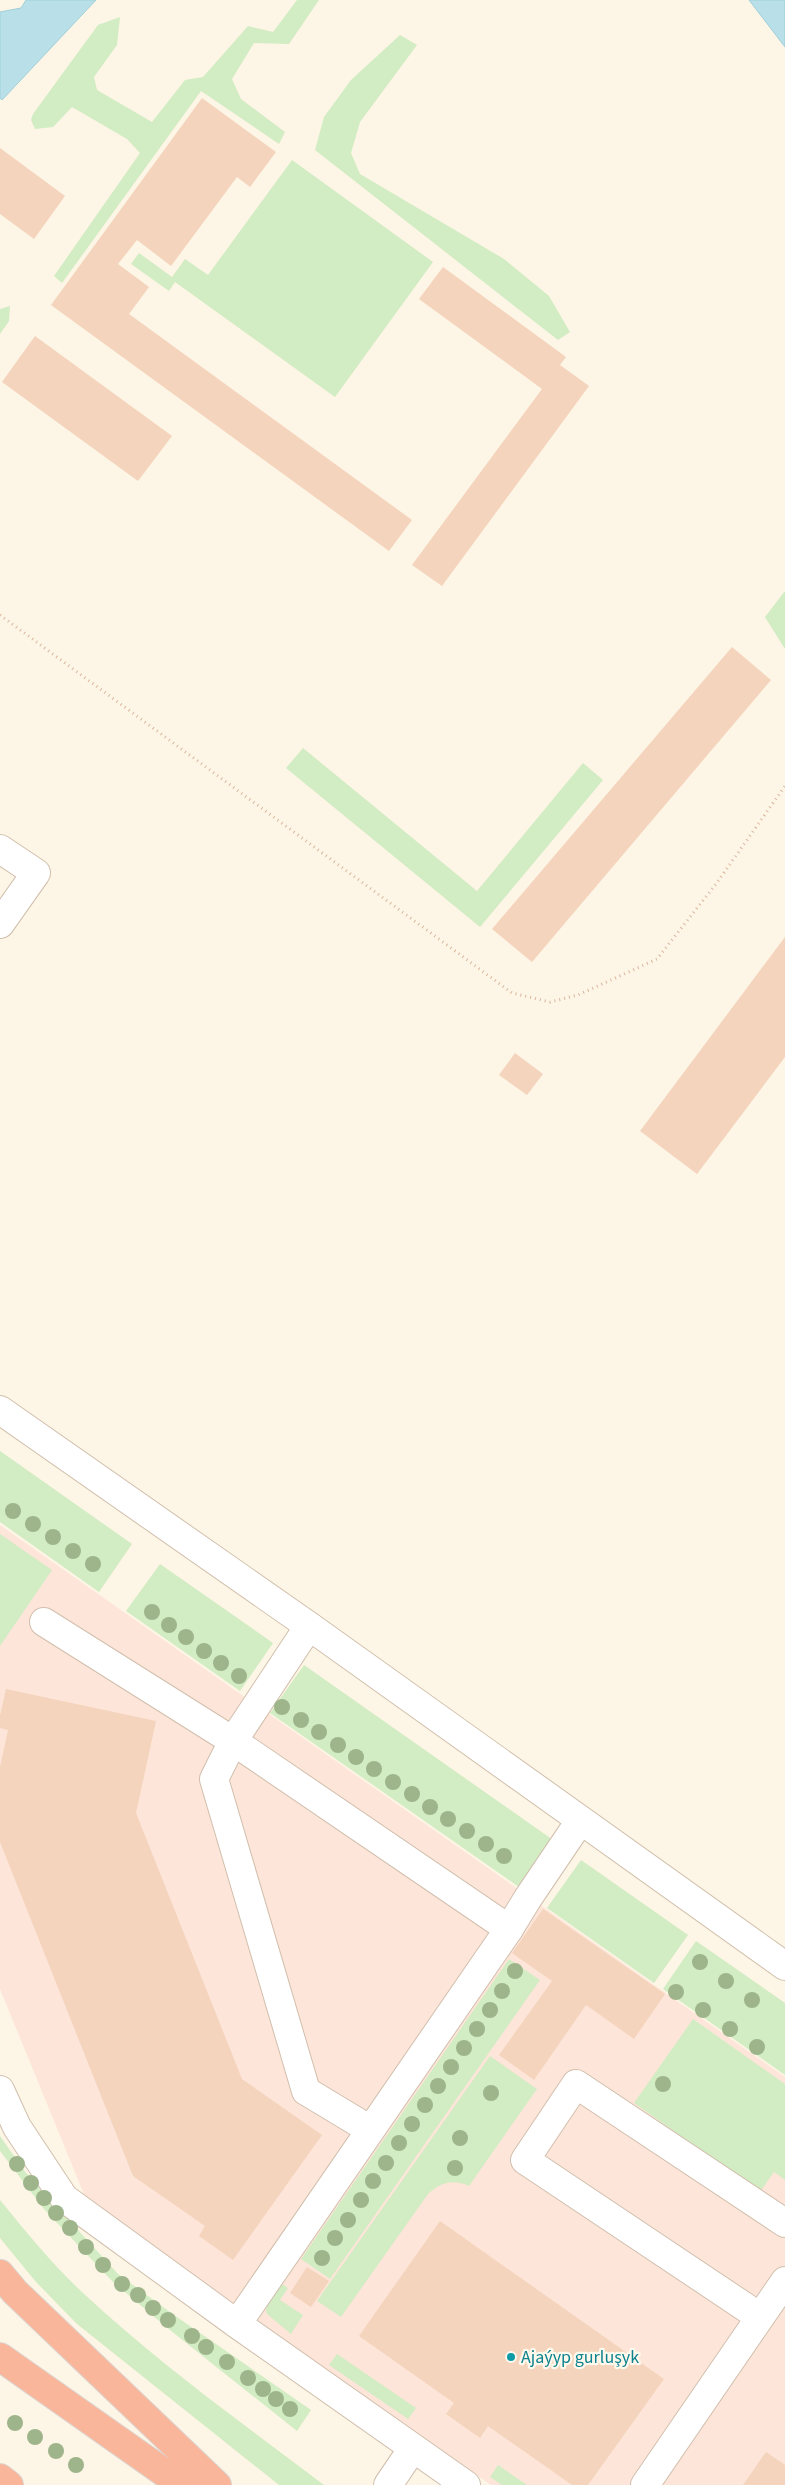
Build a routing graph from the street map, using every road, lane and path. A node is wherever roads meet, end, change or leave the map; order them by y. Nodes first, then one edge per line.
1 (0, 615) edge
2 (785, 786) edge
3 (0, 849) edge
4 (0, 924) edge
5 (0, 1410) edge
6 (44, 1622) dead end
7 (309, 1626) junction
8 (233, 1741) junction
9 (580, 1821) junction
10 (509, 1930) junction
11 (785, 1966) edge
12 (0, 2090) edge
13 (369, 2129) junction
14 (785, 2223) edge
15 (0, 2274) edge
16 (785, 2281) edge
17 (760, 2317) junction
18 (236, 2324) junction
19 (0, 2357) edge
20 (413, 2448) junction
21 (0, 2478) edge
22 (9, 2485) edge
23 (182, 2485) edge
24 (217, 2485) edge
25 (388, 2485) edge
26 (466, 2485) edge
27 (645, 2485) edge

1 - 2 path
3 - 4 lane
5 - 7 lane
6 - 8 lane
7 - 8 lane
7 - 9 lane
8 - 10 lane
8 - 13 lane
9 - 10 lane
9 - 11 lane
10 - 13 lane
12 - 18 lane
13 - 18 lane
14 - 17 lane
15 - 24 highway
16 - 17 lane
17 - 27 lane
18 - 20 lane
19 - 23 highway
20 - 25 lane
20 - 26 lane
21 - 22 highway

